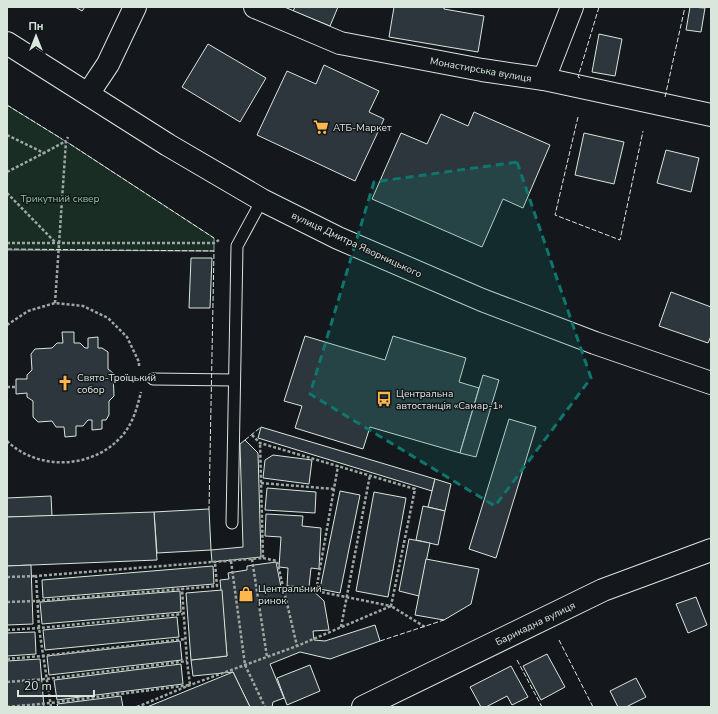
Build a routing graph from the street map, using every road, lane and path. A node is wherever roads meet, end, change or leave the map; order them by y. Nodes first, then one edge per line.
1 (135, 7) edge
2 (255, 7) edge
3 (572, 7) edge
4 (7, 43) edge
5 (544, 79) junction
6 (88, 94) junction
7 (711, 115) edge
8 (7, 135) edge
9 (68, 137) dead end
10 (66, 141) junction
11 (44, 152) junction
12 (7, 172) edge
13 (7, 193) edge
14 (262, 200) junction
15 (224, 237) dead end
16 (57, 242) junction
17 (7, 243) edge
18 (55, 303) junction
19 (7, 325) edge
20 (140, 370) dead end
21 (153, 379) dead end
22 (234, 380) junction
23 (711, 383) edge
24 (7, 387) edge
25 (16, 387) dead end
26 (142, 390) dead end
27 (252, 435) dead end
28 (7, 441) edge
29 (260, 443) junction
30 (338, 466) junction
31 (370, 475) junction
32 (261, 483) junction
33 (334, 489) junction
34 (232, 523) dead end
35 (711, 550) edge
36 (263, 558) junction
37 (252, 560) junction
38 (231, 561) junction
39 (216, 563) junction
40 (36, 576) junction
41 (7, 577) edge
42 (182, 589) junction
43 (347, 597) junction
44 (37, 601) junction
45 (7, 602) edge
46 (391, 606) junction
47 (183, 614) junction
48 (341, 627) junction
49 (424, 627) dead end
50 (38, 628) junction
51 (7, 630) edge
52 (185, 638) junction
53 (297, 646) junction
54 (42, 656) junction
55 (267, 657) junction
56 (7, 659) edge
57 (187, 661) junction
58 (245, 665) junction
59 (46, 679) junction
60 (7, 682) edge
61 (190, 685) junction
62 (50, 703) junction
63 (7, 707) edge
64 (51, 707) edge
65 (137, 707) edge
66 (265, 707) edge
67 (363, 707) edge

1 - 6 main road
2 - 5 main road, Монастирська вулиця
3 - 5 main road
4 - 6 main road, вулиця Дмитра Яворницького
5 - 7 main road, Монастирська вулиця
6 - 14 main road, вулиця Дмитра Яворницького
8 - 11 path
9 - 10 path
10 - 11 path
10 - 16 path
11 - 12 path
13 - 16 path
14 - 22 lane
14 - 23 main road, вулиця Дмитра Яворницького
15 - 16 path
16 - 17 path
16 - 18 path
18 - 19 path
18 - 20 path
21 - 22 lane
22 - 34 lane
24 - 25 path
26 - 28 path
27 - 29 path
29 - 30 path
29 - 32 path
30 - 31 path
30 - 33 path
31 - 43 path
31 - 46 path
32 - 33 path
32 - 36 path
33 - 43 path
35 - 67 main road, Барикадна вулиця
36 - 37 path
36 - 53 path
37 - 38 path
37 - 55 path
38 - 39 path
38 - 58 path
39 - 40 path
39 - 42 path
40 - 41 path
40 - 44 path
42 - 44 path
42 - 47 path
43 - 46 path
43 - 48 path
44 - 45 path
44 - 50 path
46 - 48 path
46 - 49 path
47 - 50 path
47 - 52 path
48 - 53 path
50 - 51 path
50 - 54 path
52 - 54 path
52 - 57 path
53 - 55 path
54 - 56 path
54 - 59 path
55 - 58 path
57 - 59 path
57 - 61 path
58 - 61 path
58 - 66 path
59 - 60 path
59 - 62 path
61 - 62 path
61 - 65 path
62 - 63 path
62 - 64 path

